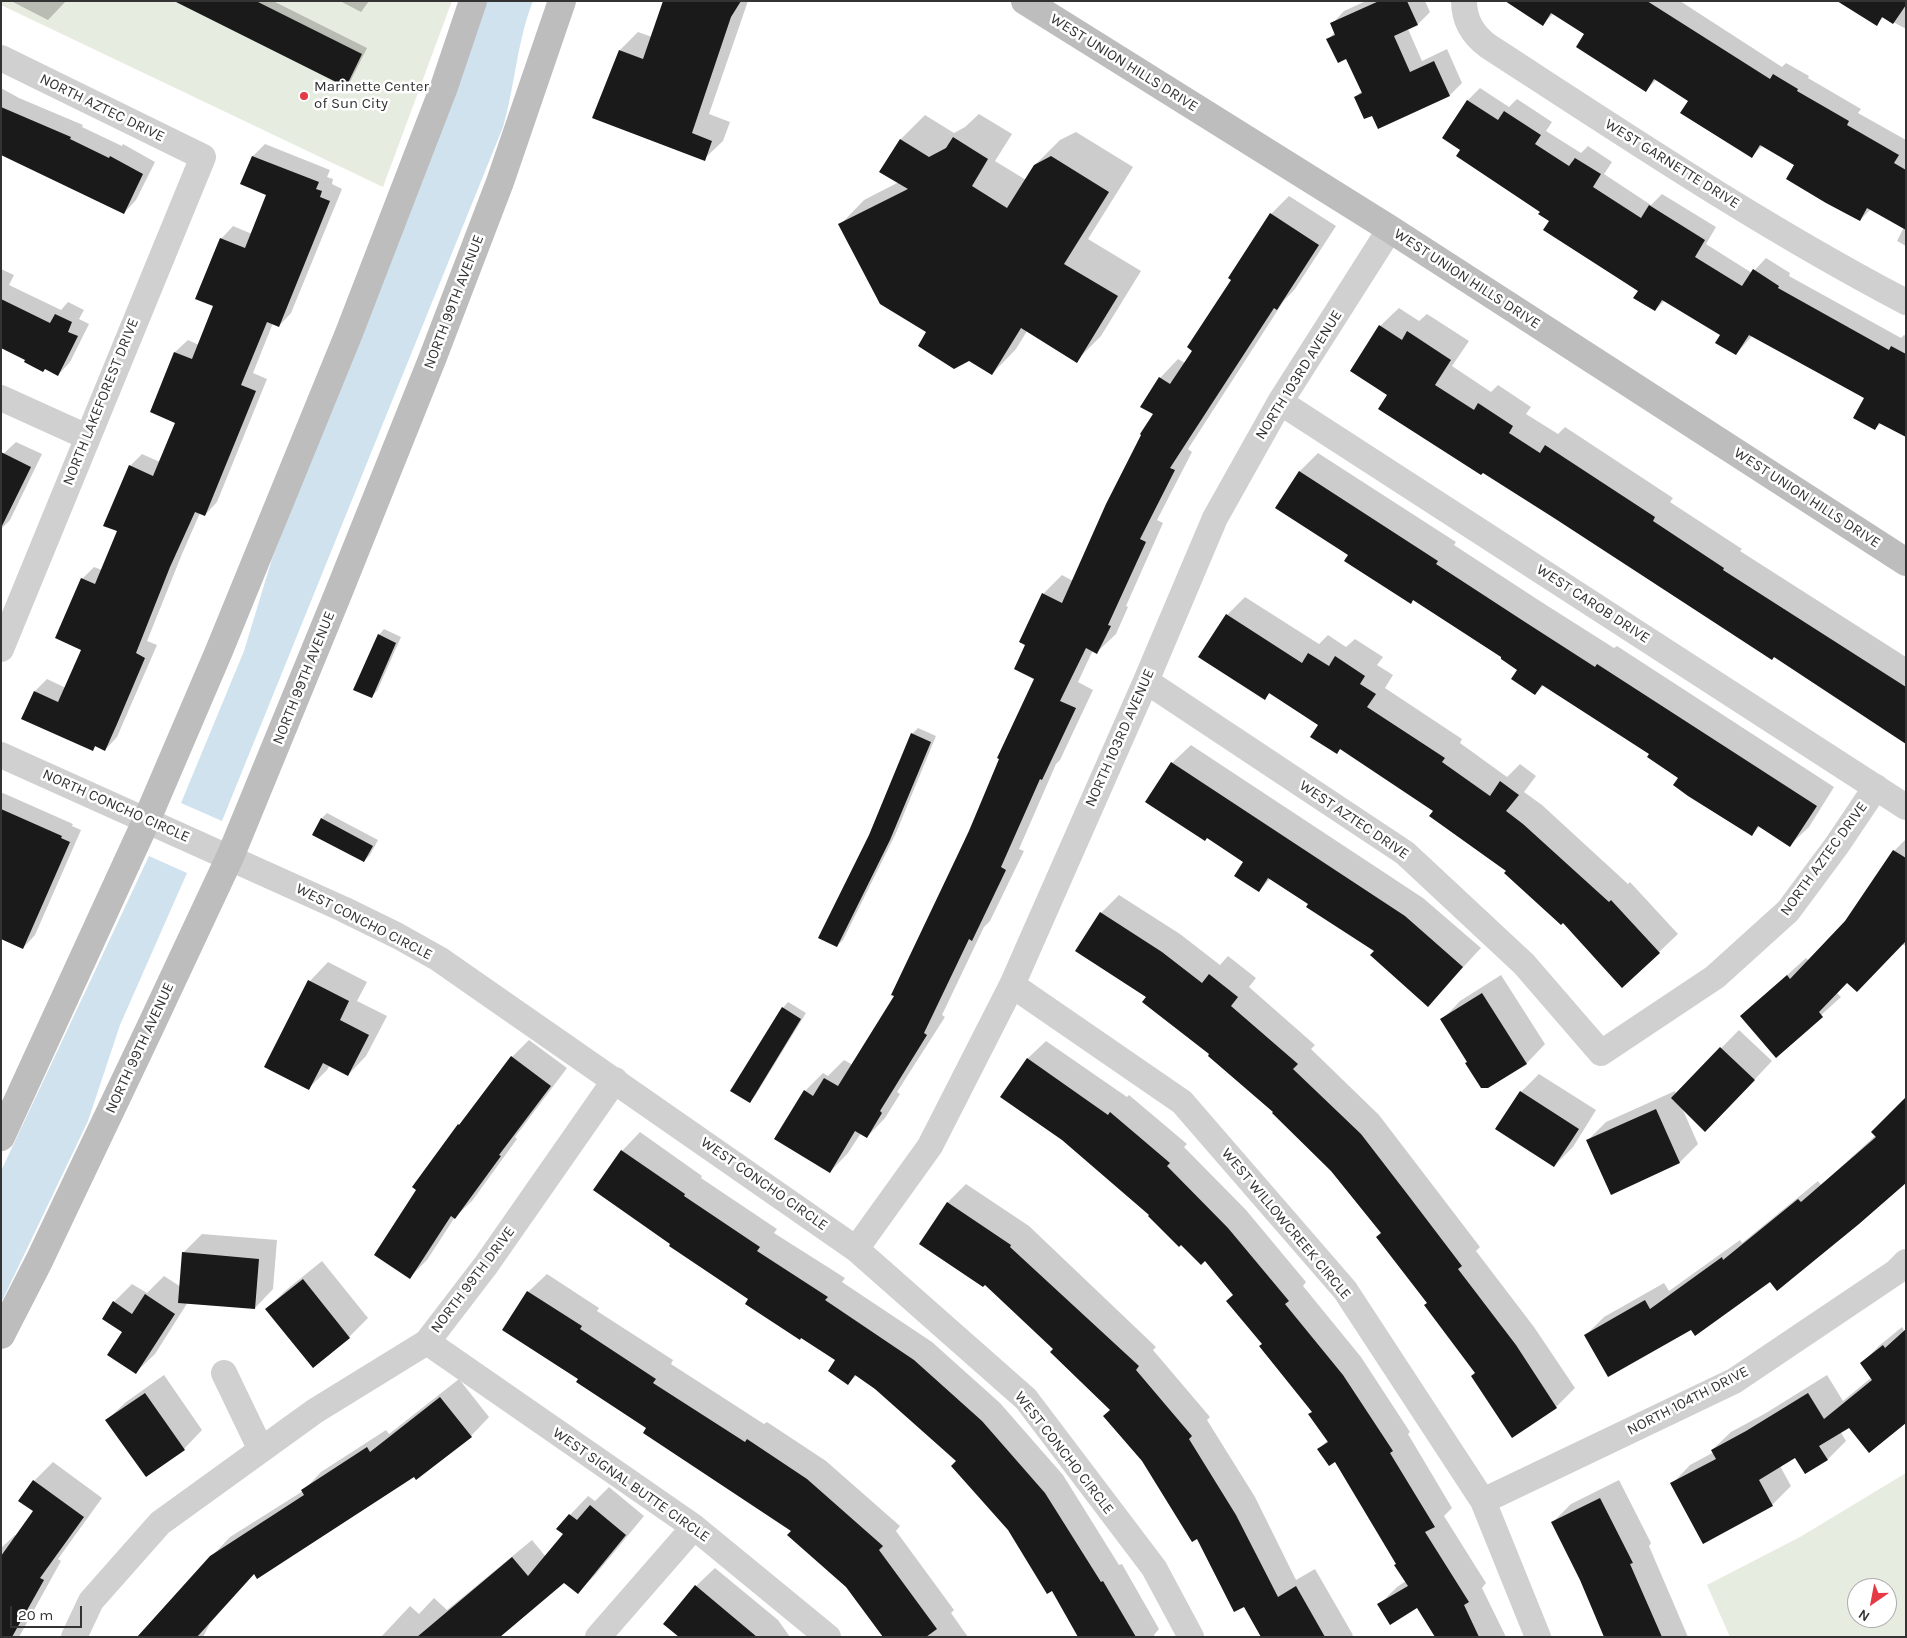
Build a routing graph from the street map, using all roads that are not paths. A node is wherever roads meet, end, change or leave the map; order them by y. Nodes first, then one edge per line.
1 (473, 1) edge
2 (562, 1) edge
3 (1025, 1) edge
4 (1464, 1) edge
5 (1, 58) edge
6 (203, 157) joint
7 (1390, 229) junction
8 (1906, 302) edge
9 (1, 398) edge
10 (1280, 402) junction
11 (87, 437) junction
12 (1906, 562) edge
13 (1, 649) edge
14 (1146, 681) junction
15 (1, 755) edge
16 (1876, 787) junction
17 (1906, 807) edge
18 (147, 819) junction
19 (230, 857) junction
20 (1012, 985) junction
21 (1601, 1053) joint
22 (615, 1080) junction
23 (1, 1137) edge
24 (856, 1249) junction
25 (1906, 1262) edge
26 (1, 1335) edge
27 (428, 1342) junction
28 (224, 1373) dead end
29 (261, 1450) junction
30 (1483, 1501) junction
31 (694, 1527) junction
32 (74, 1637) edge
33 (598, 1637) edge
34 (828, 1637) edge
35 (1190, 1637) edge
36 (1538, 1637) edge

1 - 18 main road
2 - 19 main road, NORTH 99TH AVENUE
3 - 7 main road, WEST UNION HILLS DRIVE
4 - 8 street, WEST GARNETTE DRIVE
5 - 6 street, NORTH AZTEC DRIVE
6 - 11 street, NORTH LAKEFOREST DRIVE
7 - 10 street, NORTH 103RD AVENUE
7 - 12 main road, WEST UNION HILLS DRIVE
9 - 11 street
10 - 14 street, NORTH 103RD AVENUE
10 - 16 street, WEST CAROB DRIVE
11 - 13 street, NORTH LAKEFOREST DRIVE
14 - 20 street, NORTH 103RD AVENUE
14 - 21 street, WEST AZTEC DRIVE
15 - 18 street, NORTH CONCHO CIRCLE
16 - 17 street, WEST CAROB DRIVE
16 - 21 street, NORTH AZTEC DRIVE
18 - 19 street, NORTH CONCHO CIRCLE
18 - 23 main road
19 - 22 street, WEST CONCHO CIRCLE
19 - 26 main road, NORTH 99TH AVENUE
20 - 24 street, NORTH 103RD AVENUE
20 - 30 street, WEST WILLOWCREEK CIRCLE
22 - 24 street, WEST CONCHO CIRCLE
22 - 27 street, NORTH 99TH DRIVE
24 - 35 street, WEST CONCHO CIRCLE
25 - 30 street, NORTH 104TH DRIVE
27 - 29 street, NORTH 99TH DRIVE
27 - 31 street, WEST SIGNAL BUTTE CIRCLE
28 - 29 street
29 - 32 street, NORTH 99TH DRIVE
30 - 36 street, WEST WILLOWCREEK CIRCLE
31 - 33 street
31 - 34 street, WEST SIGNAL BUTTE CIRCLE

